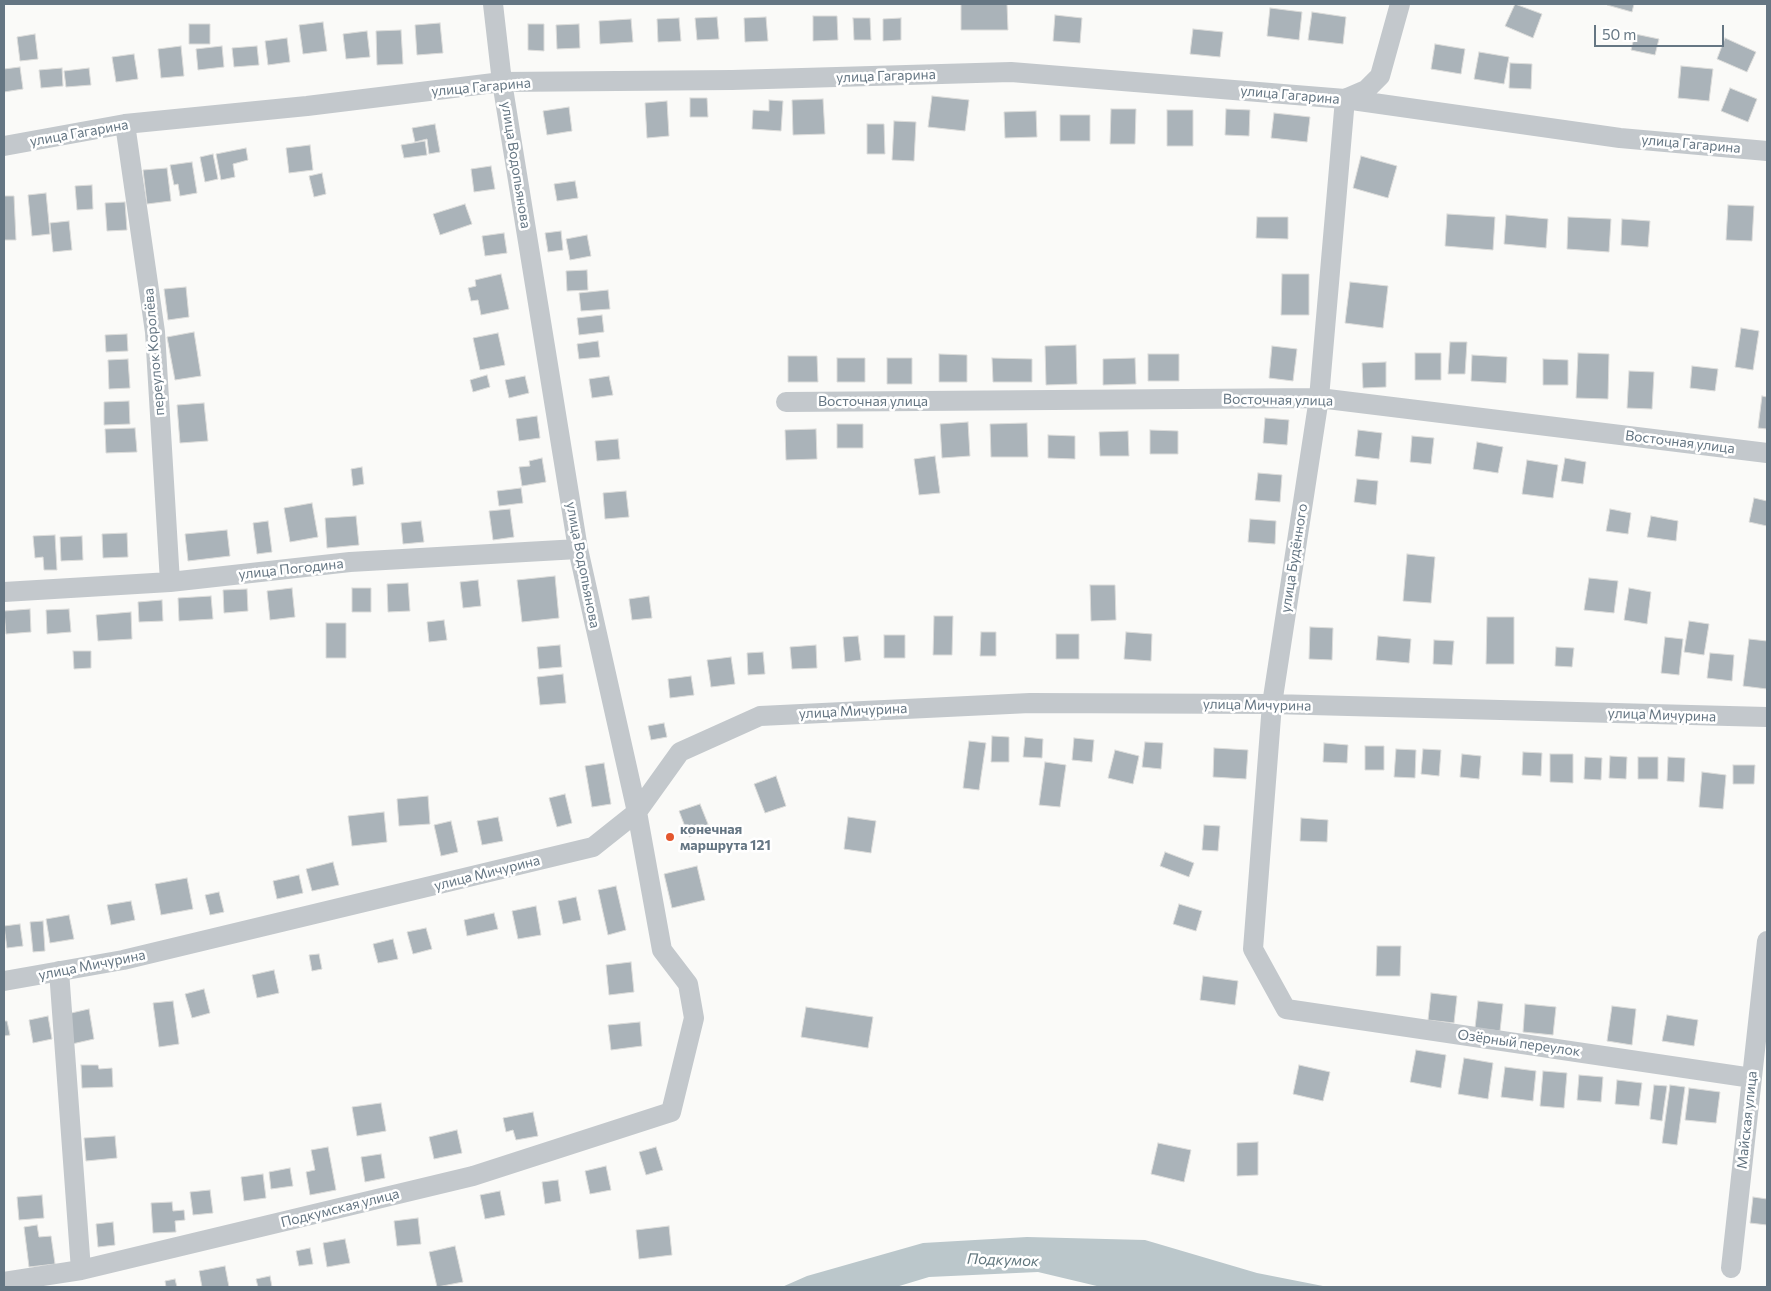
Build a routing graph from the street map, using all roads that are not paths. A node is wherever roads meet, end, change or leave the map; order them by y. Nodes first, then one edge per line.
1 (493, 4) edge
2 (1400, 4) edge
3 (502, 82) junction
4 (1345, 99) junction
5 (125, 124) junction
6 (4, 146) edge
7 (1767, 151) edge
8 (1319, 398) junction
9 (786, 402) dead end
10 (1767, 453) edge
11 (578, 549) junction
12 (170, 582) junction
13 (4, 592) edge
14 (1272, 704) junction
15 (1767, 717) edge
16 (637, 812) junction
17 (1767, 941) edge
18 (60, 972) junction
19 (4, 981) edge
20 (1286, 1009) joint
21 (1752, 1078) junction
22 (672, 1112) joint
23 (1730, 1268) dead end
24 (82, 1270) junction
25 (4, 1282) edge

1 - 3 street, улица Водопьянова
2 - 4 street
3 - 4 street, улица Гагарина
3 - 5 street, улица Гагарина
3 - 11 street, улица Водопьянова
4 - 7 street, улица Гагарина
4 - 8 street, улица Будённого
5 - 6 street, улица Гагарина
5 - 12 street, переулок Королёва
8 - 9 street, Восточная улица
8 - 10 street, Восточная улица
8 - 14 street, улица Будённого
11 - 12 street, улица Погодина
11 - 16 street, улица Водопьянова
12 - 13 street, улица Погодина
14 - 15 street, улица Мичурина
14 - 16 street, улица Мичурина
14 - 20 street, улица Будённого
16 - 18 street, улица Мичурина
16 - 22 street, улица Водопьянова
17 - 21 street, Майская улица
18 - 19 street, улица Мичурина
18 - 24 street
20 - 21 street, Озёрный переулок
21 - 23 street, Майская улица
22 - 24 street, Подкумская улица
24 - 25 street, Подкумская улица

